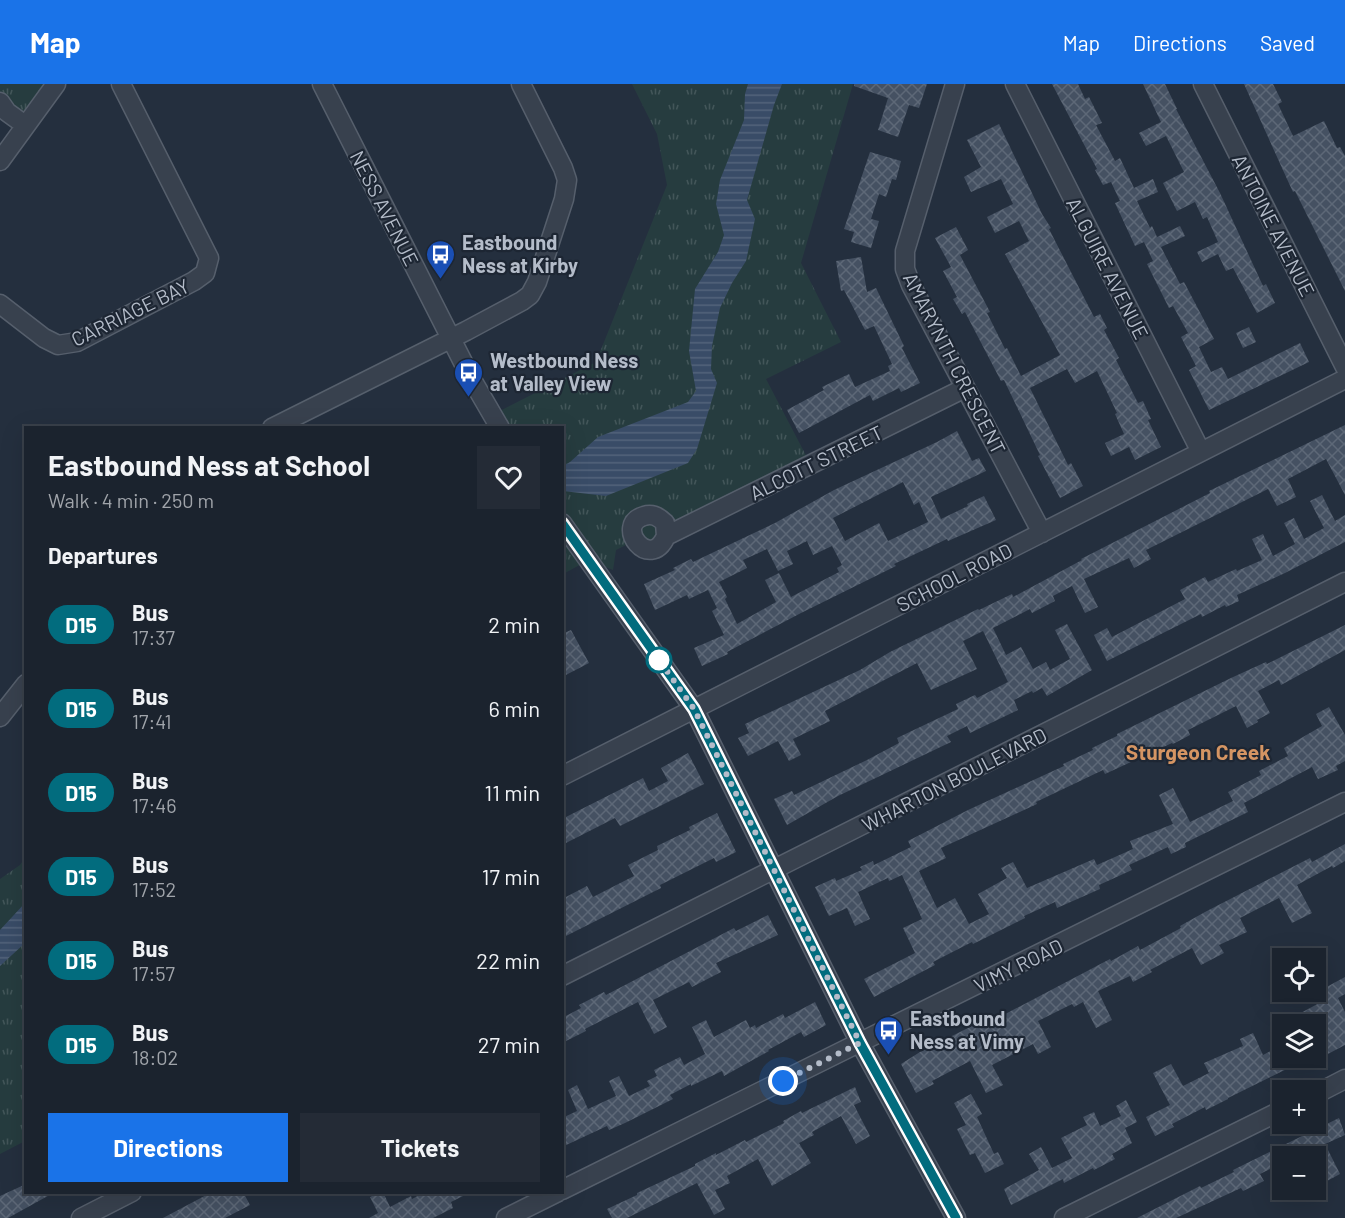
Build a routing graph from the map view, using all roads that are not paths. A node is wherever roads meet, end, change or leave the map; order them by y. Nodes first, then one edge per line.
1 (56, 84) edge
2 (121, 84) edge
3 (322, 84) edge
4 (521, 84) edge
5 (955, 84) edge
6 (1015, 84) edge
7 (1203, 84) edge
8 (0, 102) edge
9 (25, 125) junction
10 (0, 161) edge
11 (0, 304) edge
12 (452, 339) junction
13 (1345, 367) edge
14 (1345, 379) edge
15 (965, 388) junction
16 (276, 426) edge
17 (499, 426) edge
18 (1201, 452) junction
19 (564, 526) edge
20 (1041, 533) junction
21 (666, 536) dead end
22 (1345, 582) edge
23 (24, 687) edge
24 (694, 709) junction
25 (0, 717) edge
26 (564, 775) edge
27 (1345, 802) edge
28 (774, 870) junction
29 (564, 975) edge
30 (860, 1043) junction
31 (1345, 1079) edge
32 (1326, 1089) edge
33 (1272, 1115) edge
34 (564, 1189) edge
35 (128, 1194) edge
36 (554, 1194) edge
37 (81, 1218) edge
38 (506, 1218) edge
39 (956, 1218) edge
40 (1064, 1218) edge

1 - 9 street
2 - 11 street, CARRIAGE BAY
3 - 12 street, NESS AVENUE
4 - 12 street
5 - 15 street, AMARYNTH CRESCENT
6 - 18 street, ALGUIRE AVENUE
7 - 13 street, ANTOINE AVENUE
8 - 9 street
9 - 10 street
12 - 16 street
12 - 17 street, NESS AVENUE
14 - 18 street, SCHOOL ROAD
15 - 20 street, AMARYNTH CRESCENT
15 - 21 street, ALCOTT STREET
18 - 20 street, SCHOOL ROAD
19 - 24 street
20 - 24 street, SCHOOL ROAD
22 - 28 street, WHARTON BOULEVARD
23 - 25 street
24 - 26 street, SCHOOL ROAD
24 - 28 street
27 - 30 street, VIMY ROAD
28 - 29 street, WHARTON BOULEVARD
28 - 30 street
30 - 34 street, VIMY ROAD
30 - 39 street
31 - 32 street
33 - 40 street
35 - 37 street
36 - 38 street

